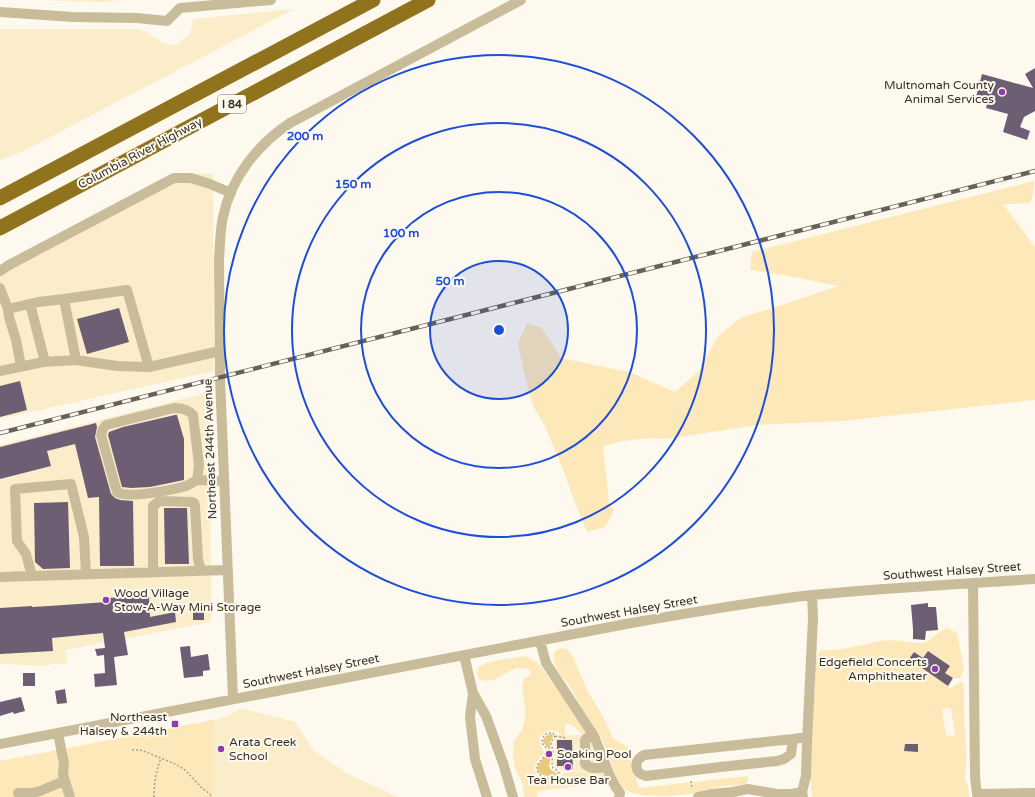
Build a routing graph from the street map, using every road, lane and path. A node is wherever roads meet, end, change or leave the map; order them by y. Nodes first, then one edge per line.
1 (271, 0) edge
2 (373, 0) edge
3 (428, 0) edge
4 (521, 0) edge
5 (216, 2) edge
6 (183, 4) edge
7 (0, 12) edge
8 (34, 180) junction
9 (0, 192) edge
10 (230, 196) junction
11 (0, 198) edge
12 (37, 208) junction
13 (0, 228) edge
14 (0, 236) edge
15 (0, 271) edge
16 (0, 288) edge
17 (64, 299) junction
18 (30, 304) junction
19 (8, 309) junction
20 (220, 351) junction
21 (76, 360) junction
22 (45, 362) junction
23 (21, 366) junction
24 (149, 367) junction
25 (0, 371) edge
26 (197, 480) junction
27 (224, 481) junction
28 (227, 570) junction
29 (201, 571) junction
30 (153, 572) junction
31 (86, 574) junction
32 (0, 576) edge
33 (32, 576) junction
34 (1035, 579) edge
35 (973, 583) junction
36 (812, 595) junction
37 (540, 641) junction
38 (464, 655) junction
39 (474, 692) junction
40 (232, 699) junction
41 (58, 733) junction
42 (555, 736) junction
43 (594, 736) junction
44 (807, 737) junction
45 (568, 738) dead end
46 (793, 739) junction
47 (0, 744) edge
48 (132, 750) dead end
49 (161, 758) junction
50 (606, 767) junction
51 (690, 771) junction
52 (64, 781) junction
53 (18, 793) dead end
54 (1035, 793) edge
55 (734, 794) edge
56 (764, 794) edge
57 (803, 794) edge
58 (695, 795) edge
59 (623, 796) edge
60 (70, 797) edge
61 (154, 797) edge
62 (211, 797) edge
63 (487, 797) edge
64 (513, 797) edge

1 - 5 street
2 - 8 highway, I 84
3 - 12 highway, Columbia River Highway / I 84
4 - 10 street, Northeast 244th Avenue
5 - 6 street
6 - 7 street
8 - 9 highway
8 - 11 highway, I 84
10 - 15 street
10 - 20 street, Northeast 244th Avenue
12 - 13 highway, Columbia River Highway / I 84
12 - 14 highway
16 - 19 street
17 - 18 street
17 - 21 street
17 - 24 street
18 - 19 street
18 - 22 street
19 - 23 street
20 - 24 street
20 - 27 street, Northeast 244th Avenue
21 - 22 street
21 - 24 street
22 - 23 street
23 - 25 street
26 - 26 street
26 - 27 street
27 - 28 street, Northeast 244th Avenue
28 - 29 street
28 - 40 street, Northeast 244th Avenue
29 - 30 street
29 - 30 street
30 - 31 street
31 - 33 street
31 - 33 street
32 - 33 street
34 - 35 street, Southwest Halsey Street
35 - 36 street, Southwest Halsey Street
35 - 54 street
36 - 37 street, Southwest Halsey Street
36 - 44 street
37 - 38 street, Southwest Halsey Street
37 - 43 street
38 - 39 street
38 - 40 street, Southwest Halsey Street
39 - 63 street
39 - 64 street
40 - 41 street, Southwest Halsey Street
41 - 47 street, Southwest Halsey Street
41 - 52 street
42 - 42 path
42 - 45 path
43 - 50 street
43 - 50 street
44 - 46 street
44 - 57 street
46 - 51 street
46 - 51 street
48 - 49 path
49 - 61 path
49 - 62 path
50 - 59 street
51 - 58 path
52 - 53 street
52 - 60 street
55 - 56 street
55 - 58 street
56 - 57 street

